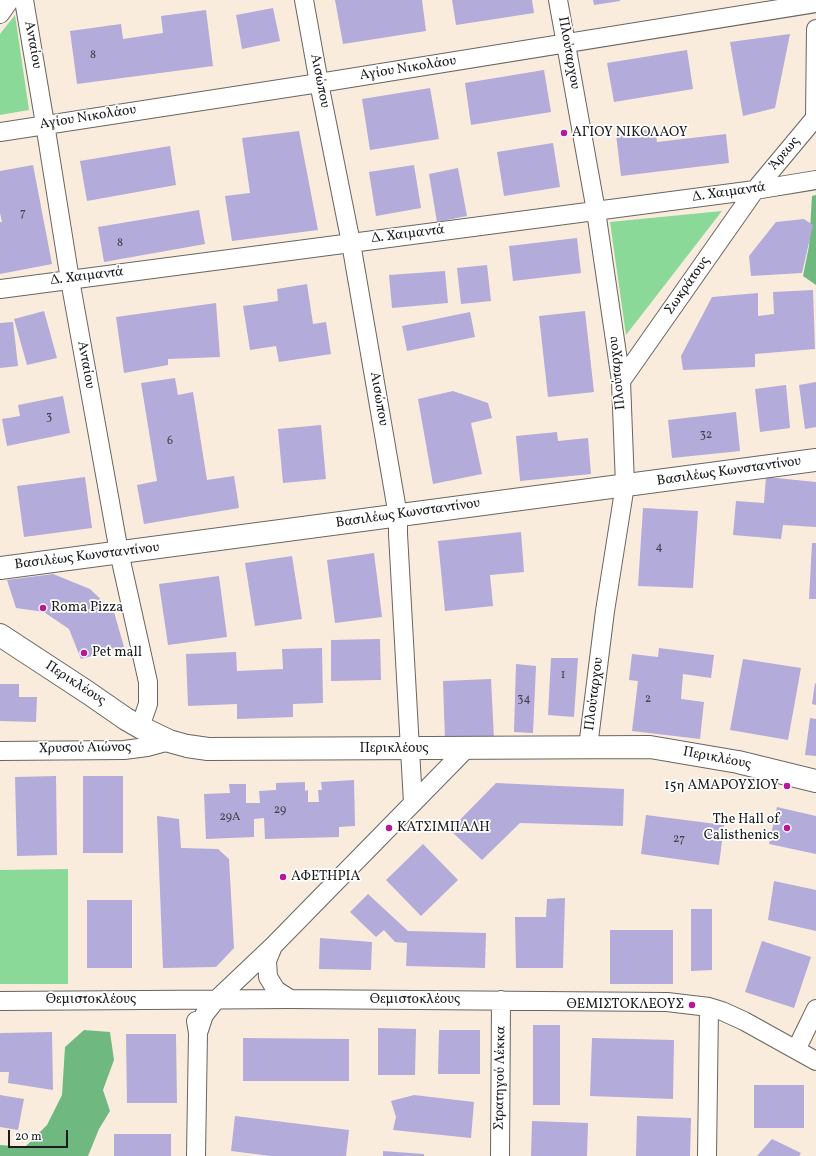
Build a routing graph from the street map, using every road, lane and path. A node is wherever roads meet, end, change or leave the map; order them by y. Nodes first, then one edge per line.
1 (10, 0) edge
2 (24, 0) edge
3 (304, 0) edge
4 (558, 0) edge
5 (816, 2) edge
6 (0, 14) edge
7 (816, 29) edge
8 (566, 43) junction
9 (319, 83) junction
10 (816, 120) edge
11 (45, 124) junction
12 (0, 132) edge
13 (816, 180) edge
14 (755, 190) junction
15 (596, 211) junction
16 (351, 243) junction
17 (70, 280) junction
18 (0, 289) edge
19 (621, 381) junction
20 (816, 460) edge
21 (625, 485) junction
22 (398, 516) junction
23 (120, 552) junction
24 (0, 568) edge
25 (0, 635) edge
26 (140, 727) junction
27 (169, 741) junction
28 (588, 747) junction
29 (411, 748) junction
30 (467, 748) junction
31 (0, 751) edge
32 (816, 781) edge
33 (413, 803) junction
34 (273, 946) junction
35 (290, 999) junction
36 (171, 1000) junction
37 (216, 1000) junction
38 (501, 1000) junction
39 (0, 1001) edge
40 (709, 1007) junction
41 (816, 1009) edge
42 (198, 1033) junction
43 (796, 1050) junction
44 (816, 1061) edge
45 (196, 1156) edge
46 (500, 1156) edge
47 (707, 1156) edge

1 - 6 street
2 - 11 street, Ανταίου
3 - 9 street, Αισώπου
4 - 8 street, Πλούταρχου
5 - 8 street, Αγίου Νικολάου
7 - 10 street, Άρεως
8 - 9 street, Αγίου Νικολάου
8 - 15 street, Πλούταρχου
9 - 11 street, Αγίου Νικολάου
9 - 16 street, Αισώπου
10 - 14 street, Άρεως
11 - 12 street, Αγίου Νικολάου
11 - 17 street, Ανταίου
13 - 14 street, Δ. Χαιμαντά
14 - 15 street, Δ. Χαιμαντά
14 - 19 street, Σωκράτους
15 - 16 street, Δ. Χαιμαντά
15 - 19 street, Πλούταρχου
16 - 17 street, Δ. Χαιμαντά
16 - 22 street, Αισώπου
17 - 18 street, Δ. Χαιμαντά
17 - 23 street, Ανταίου
19 - 21 street, Πλούταρχου
20 - 21 main road, Βασιλέως Κωνσταντίνου
21 - 22 main road, Βασιλέως Κωνσταντίνου
21 - 28 street, Πλούταρχου
22 - 23 main road, Βασιλέως Κωνσταντίνου
22 - 29 street, Αισώπου
23 - 24 main road, Βασιλέως Κωνσταντίνου
23 - 26 street, Ανταίου
25 - 26 main road, Περικλέους
26 - 27 main road, Περικλέους
27 - 29 main road, Περικλέους
27 - 31 street, Χρυσού Αιώνος
28 - 30 main road, Περικλέους
28 - 32 main road, Περικλέους
29 - 30 main road, Περικλέους
29 - 33 street, Αισώπου
30 - 33 street
33 - 34 street
34 - 35 street
34 - 37 street
35 - 37 street, Θεμιστοκλέους
35 - 38 street, Θεμιστοκλέους
36 - 37 street, Θεμιστοκλέους
36 - 39 street, Θεμιστοκλέους
36 - 42 street
37 - 42 street
38 - 40 street, Θεμιστοκλέους
38 - 46 street, Στρατηγού Λέκκα
40 - 43 street, Θεμιστοκλέους
40 - 47 street
41 - 43 street
42 - 45 street
43 - 44 street, Θεμιστοκλέους

